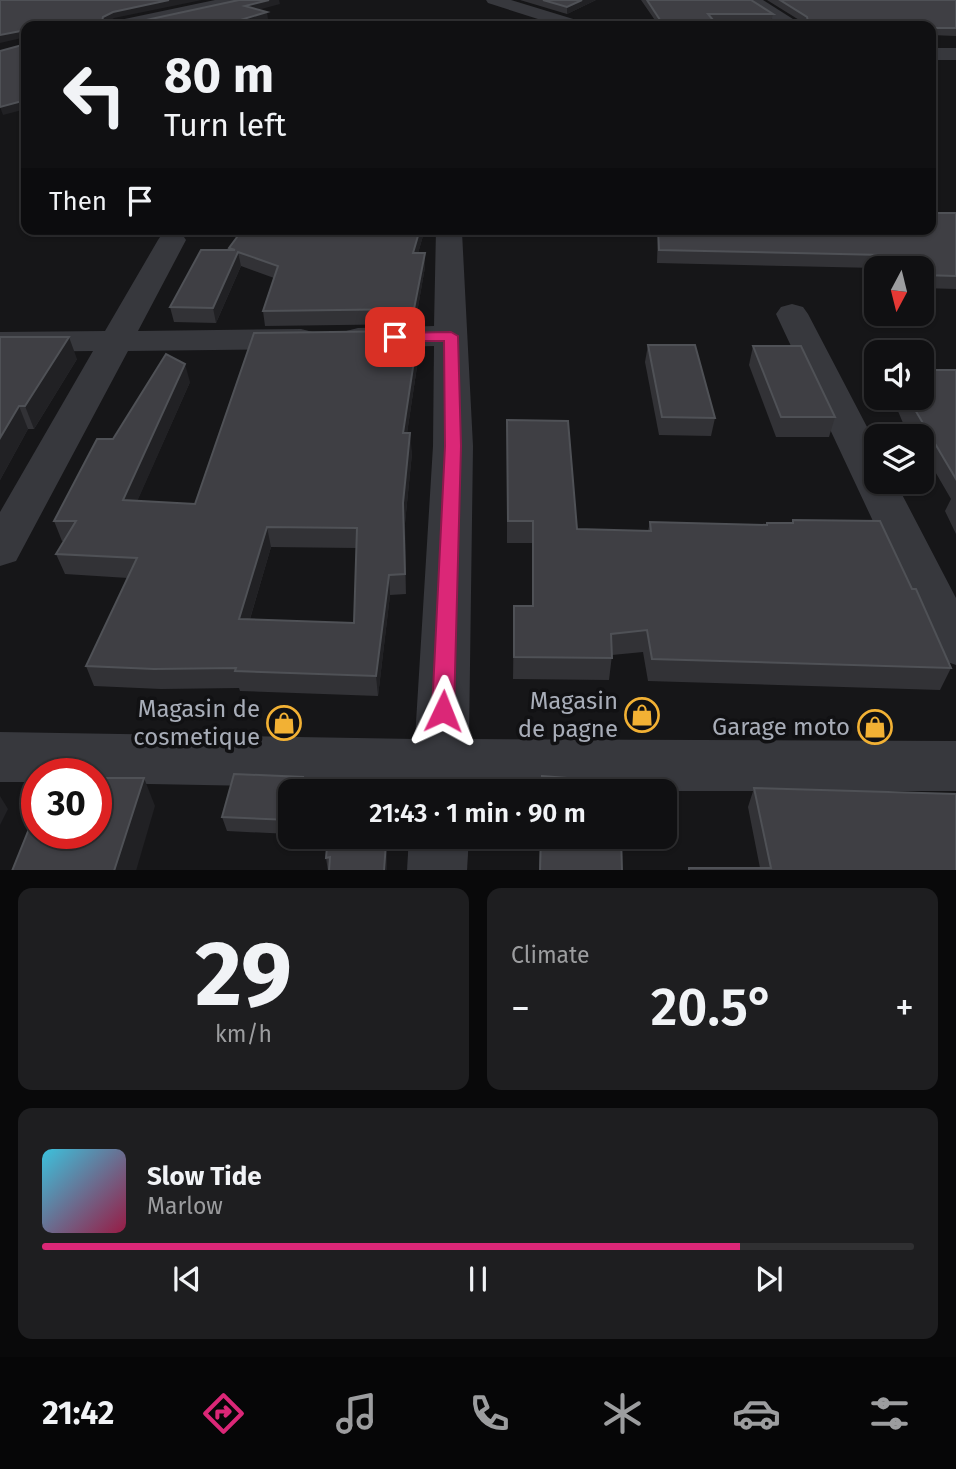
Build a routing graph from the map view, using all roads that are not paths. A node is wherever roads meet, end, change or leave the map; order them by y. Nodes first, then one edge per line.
1 (238, 0) edge
2 (494, 0) edge
3 (751, 0) edge
4 (139, 21) edge
5 (561, 21) edge
6 (786, 21) edge
7 (936, 54) edge
8 (956, 54) edge
9 (448, 235) edge
10 (172, 240) dead end
11 (792, 314) dead end
12 (451, 336) junction
13 (0, 342) edge
14 (117, 342) junction
15 (0, 550) edge
16 (956, 645) edge
17 (0, 757) edge
18 (956, 766) edge
19 (441, 777) edge
20 (439, 849) edge
21 (438, 870) edge

1 - 4 street
2 - 5 street
3 - 6 street
7 - 8 street
9 - 12 street
10 - 14 street
11 - 16 street
12 - 14 street
12 - 19 street
13 - 14 street
14 - 15 street
17 - 19 street
18 - 19 street
20 - 21 street

